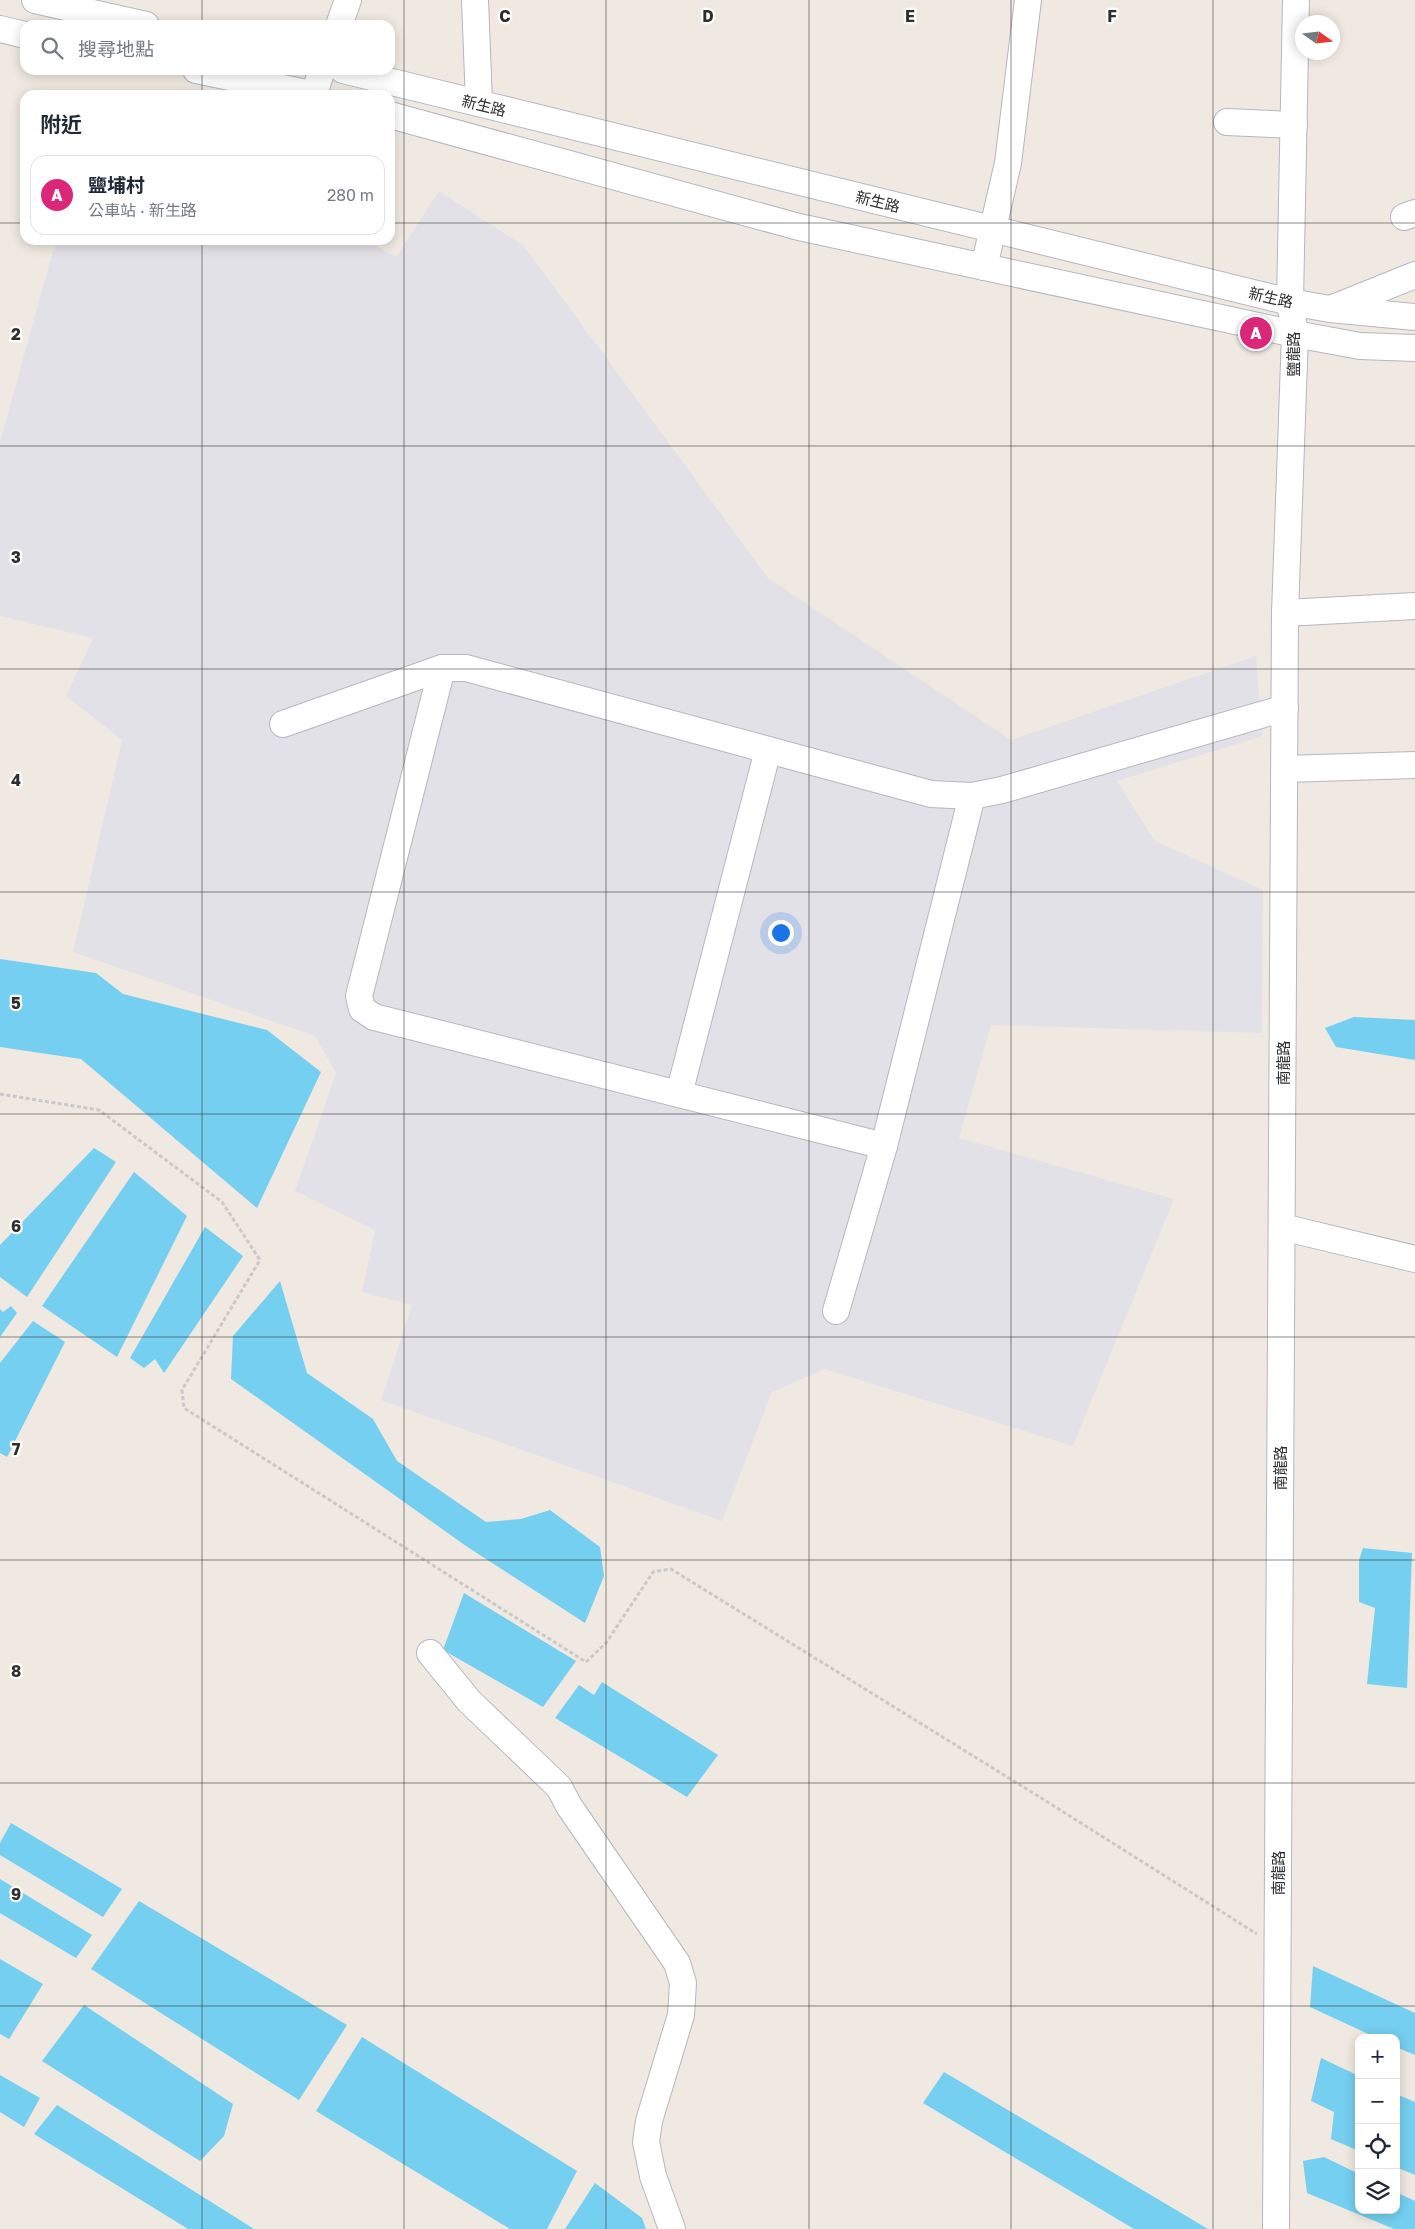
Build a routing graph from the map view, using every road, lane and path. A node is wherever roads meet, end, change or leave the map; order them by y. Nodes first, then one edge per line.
1 (35, 0) edge
2 (348, 0) edge
3 (474, 0) edge
4 (1028, 0) edge
5 (1296, 0) edge
6 (124, 20) edge
7 (341, 20) edge
8 (0, 29) edge
9 (20, 34) edge
10 (220, 75) edge
11 (321, 75) edge
12 (364, 75) edge
13 (291, 90) edge
14 (316, 90) edge
15 (479, 103) junction
16 (395, 116) edge
17 (1228, 122) dead end
18 (1294, 124) junction
19 (994, 230) junction
20 (984, 267) junction
21 (1415, 275) edge
22 (1290, 302) junction
23 (1330, 309) junction
24 (1415, 317) edge
25 (1295, 334) junction
26 (1415, 348) edge
27 (1415, 606) edge
28 (1285, 613) junction
29 (442, 668) junction
30 (1285, 708) junction
31 (283, 724) dead end
32 (768, 750) junction
33 (1415, 765) edge
34 (1285, 769) junction
35 (972, 796) junction
36 (0, 1094) edge
37 (679, 1094) junction
38 (884, 1146) junction
39 (1282, 1227) junction
40 (1415, 1259) edge
41 (836, 1311) dead end
42 (430, 1653) dead end
43 (1278, 1948) junction
44 (672, 2229) edge
45 (1276, 2229) edge

1 - 6 street
2 - 7 street
3 - 15 street
4 - 19 street
5 - 18 street, 鹽龍路
8 - 9 street
10 - 13 street
11 - 14 street
12 - 15 street, 新生路
15 - 19 street, 新生路
16 - 20 street, 新生路
17 - 18 street
18 - 22 street, 鹽龍路
19 - 20 street
19 - 22 street, 新生路
20 - 25 street, 新生路
21 - 23 street
22 - 23 street, 新生路
22 - 25 street, 鹽龍路
23 - 24 street, 新生路
25 - 26 street, 新生路
25 - 28 street, 鹽龍路
27 - 28 street
28 - 30 street, 鹽龍路
29 - 31 street
29 - 32 street
29 - 37 street
30 - 34 street, 南龍路
30 - 35 street
32 - 35 street
32 - 37 street
33 - 34 street
34 - 39 street, 南龍路
35 - 38 street
36 - 43 path
37 - 38 street
38 - 41 street
39 - 40 street
39 - 43 street, 南龍路
42 - 44 street
43 - 45 street, 南龍路

